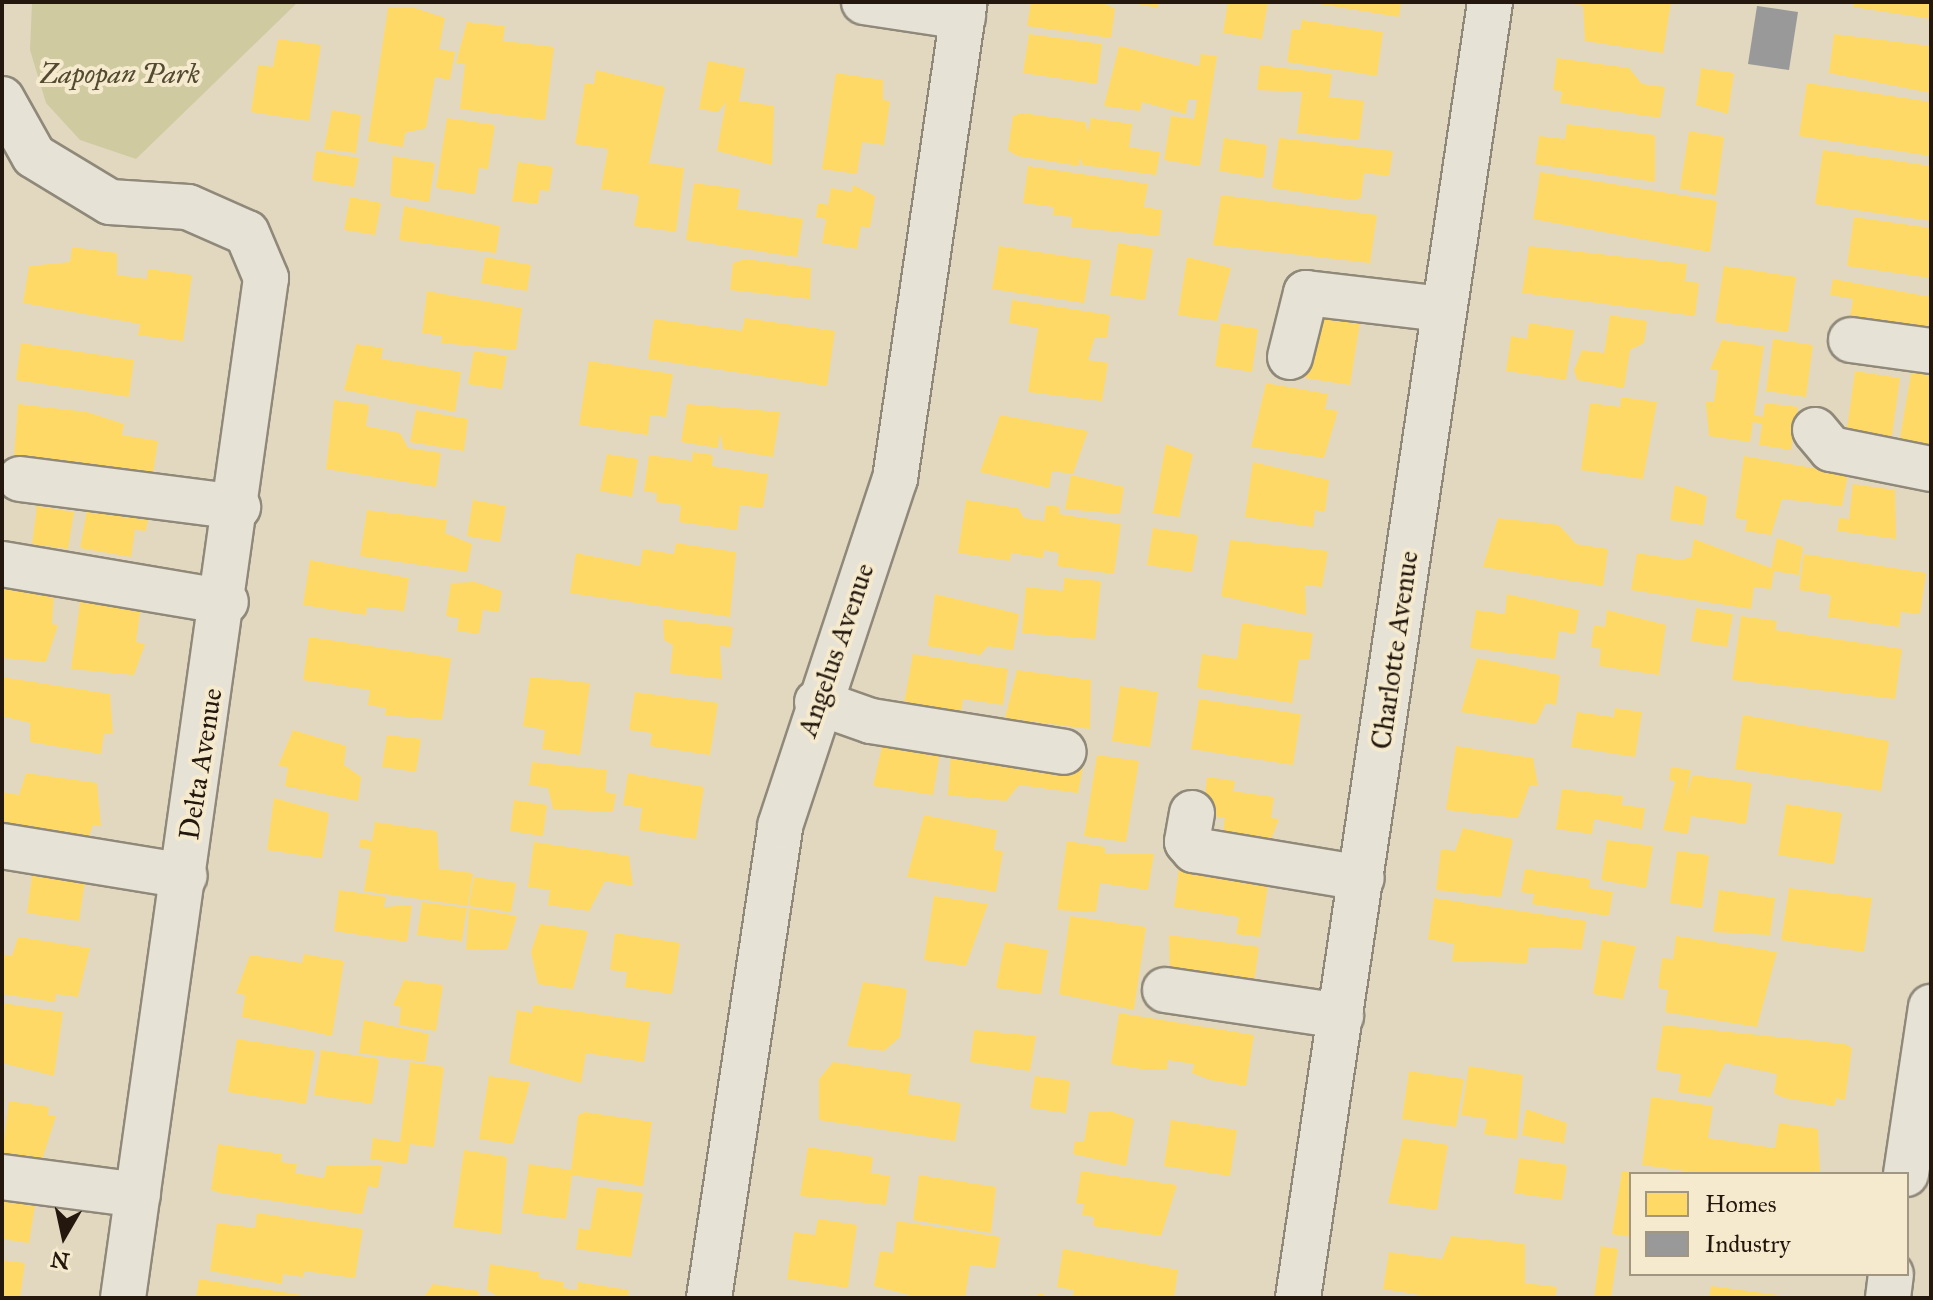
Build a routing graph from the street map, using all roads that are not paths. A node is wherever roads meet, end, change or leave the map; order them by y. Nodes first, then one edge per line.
1 (864, 2) edge
2 (1490, 2) edge
3 (964, 10) edge
4 (2, 99) edge
5 (1443, 309) junction
6 (1851, 340) dead end
7 (1931, 351) edge
8 (1290, 357) dead end
9 (1815, 430) dead end
10 (1931, 469) edge
11 (20, 479) dead end
12 (238, 507) junction
13 (2, 564) edge
14 (226, 602) junction
15 (817, 702) junction
16 (1064, 752) dead end
17 (1192, 813) dead end
18 (2, 846) edge
19 (185, 876) junction
20 (1362, 878) junction
21 (1165, 990) dead end
22 (1931, 1007) edge
23 (1341, 1016) junction
24 (1906, 1172) edge
25 (2, 1177) edge
26 (138, 1195) junction
27 (1891, 1276) edge
28 (123, 1298) edge
29 (709, 1298) edge
30 (1298, 1298) edge
31 (1888, 1298) edge

1 - 3 street
2 - 5 street, Charlotte Avenue
3 - 15 street, Angelus Avenue
4 - 12 street, Delta Avenue
5 - 8 street
5 - 20 street, Charlotte Avenue
6 - 7 street
9 - 10 street
11 - 12 street
12 - 14 street, Delta Avenue
13 - 14 street
14 - 19 street, Delta Avenue
15 - 16 street
15 - 29 street, Angelus Avenue
17 - 20 street
18 - 19 street
19 - 26 street, Delta Avenue
20 - 23 street, Charlotte Avenue
21 - 23 street
22 - 24 street
23 - 30 street, Charlotte Avenue
25 - 26 street
26 - 28 street, Delta Avenue
27 - 31 street

